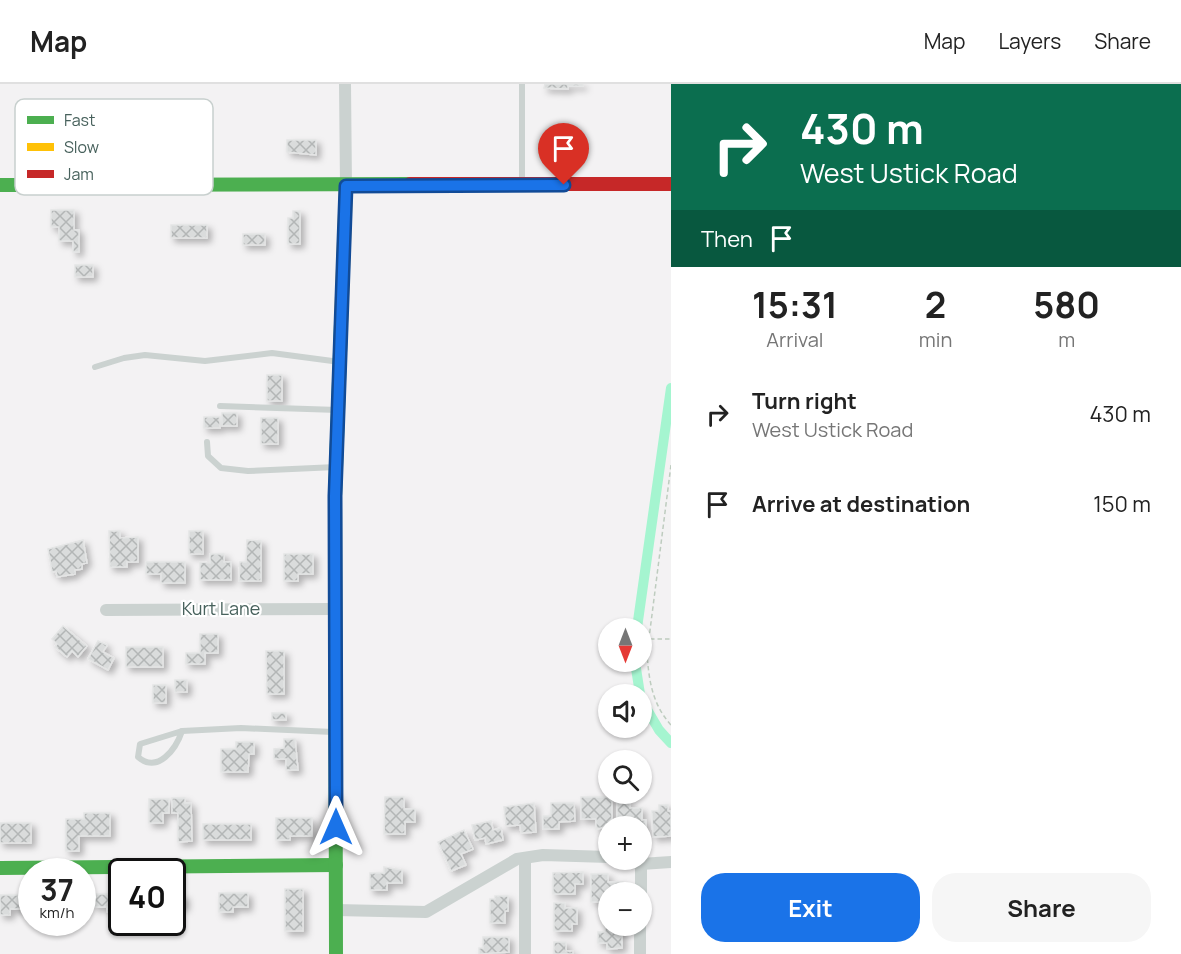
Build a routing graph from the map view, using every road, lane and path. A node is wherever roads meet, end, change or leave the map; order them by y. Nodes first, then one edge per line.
1 (345, 84) edge
2 (522, 84) edge
3 (671, 184) edge
4 (0, 185) edge
5 (15, 185) edge
6 (522, 185) junction
7 (213, 186) edge
8 (346, 186) junction
9 (340, 362) junction
10 (95, 367) dead end
11 (220, 406) dead end
12 (339, 410) junction
13 (207, 442) dead end
14 (671, 465) edge
15 (336, 467) junction
16 (336, 609) junction
17 (106, 610) dead end
18 (652, 618) edge
19 (652, 639) edge
20 (671, 639) edge
21 (648, 672) edge
22 (671, 724) edge
23 (182, 731) junction
24 (337, 732) junction
25 (598, 855) edge
26 (525, 858) junction
27 (671, 862) edge
28 (652, 863) edge
29 (336, 866) junction
30 (0, 868) edge
31 (336, 910) junction
32 (640, 936) edge
33 (336, 954) edge
34 (525, 954) edge
35 (640, 954) edge

1 - 8 street
2 - 6 lane
3 - 6 street
4 - 5 street
6 - 8 street
7 - 8 street
8 - 9 street
9 - 10 lane
9 - 12 street
11 - 12 lane
12 - 15 street
13 - 15 lane
14 - 18 path
15 - 16 street
16 - 17 street, Kurt Lane
16 - 24 street
19 - 20 path
21 - 22 path
23 - 23 lane
23 - 24 lane
24 - 29 street
25 - 26 street
26 - 31 street
26 - 34 street
27 - 28 street
29 - 30 street
29 - 31 street
31 - 33 street
32 - 35 street

